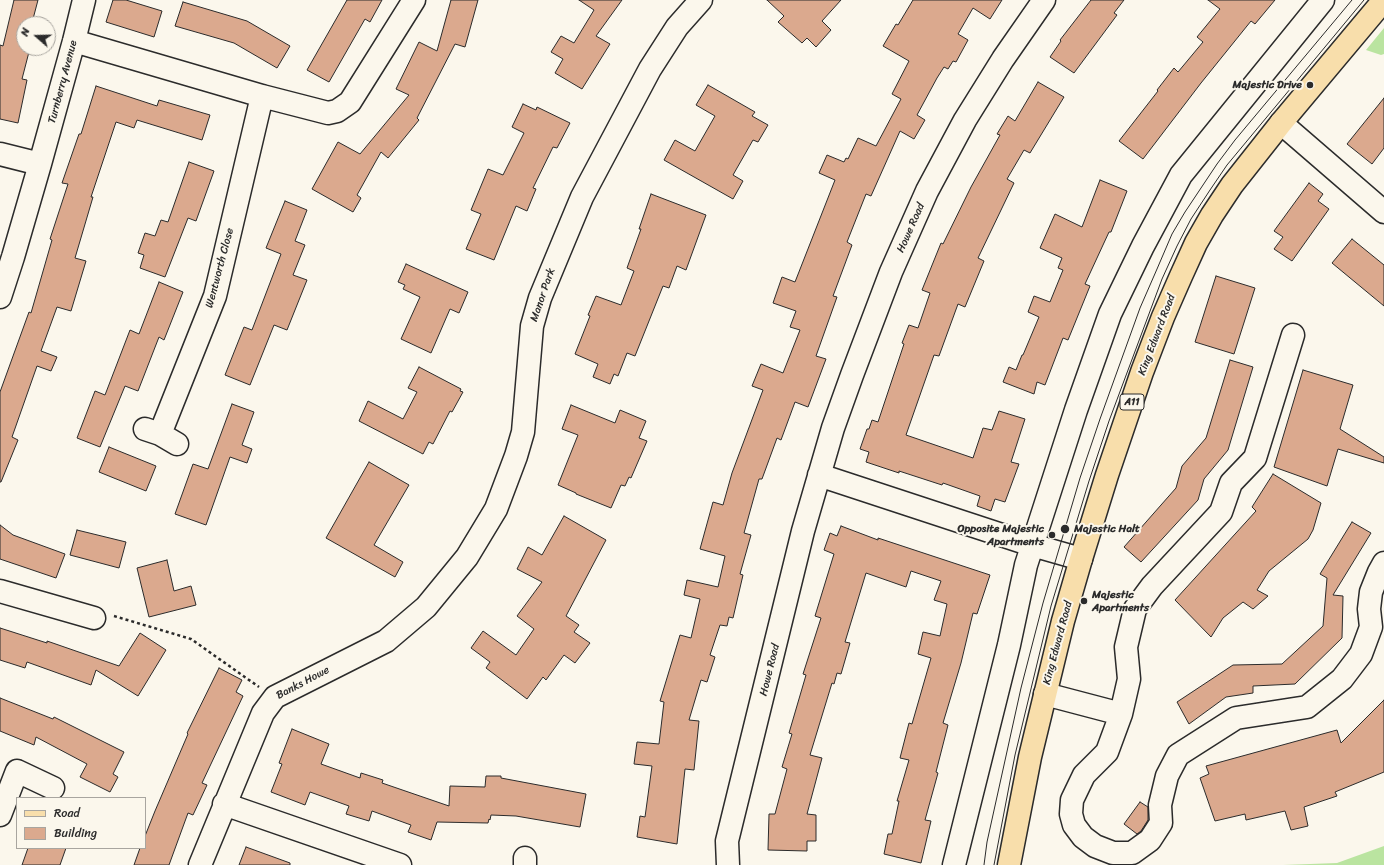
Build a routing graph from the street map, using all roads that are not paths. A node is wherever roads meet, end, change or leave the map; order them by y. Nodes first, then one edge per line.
1 (84, 0) edge
2 (414, 0) edge
3 (701, 0) edge
4 (1044, 0) edge
5 (1323, 0) edge
6 (1384, 0) edge
7 (74, 41) junction
8 (262, 96) junction
9 (1281, 124) junction
10 (0, 154) edge
11 (40, 164) junction
12 (1384, 212) edge
13 (0, 297) edge
14 (1293, 335) dead end
15 (161, 436) dead end
16 (819, 476) junction
17 (1032, 545) junction
18 (1081, 559) junction
19 (1384, 563) edge
20 (0, 591) edge
21 (94, 618) road end
22 (412, 620) joint
23 (1045, 694) junction
24 (1121, 714) junction
25 (53, 788) dead end
26 (224, 804) junction
27 (0, 815) edge
28 (200, 865) edge
29 (400, 865) edge
30 (728, 865) edge
31 (954, 865) edge
32 (1009, 865) edge

1 - 7 street, Turnberry Avenue
2 - 8 street
3 - 22 street, Manor Park
4 - 16 street, Howe Road
5 - 17 street
6 - 9 main road, King Edward Road / A11
7 - 8 street
7 - 11 street, Turnberry Avenue
8 - 15 street, Wentworth Close
9 - 12 street
9 - 18 main road, King Edward Road / A11
10 - 11 street
11 - 13 street, Turnberry Avenue
14 - 24 street
16 - 17 street
16 - 30 street, Howe Road
17 - 18 street
17 - 31 street
18 - 23 main road, King Edward Road / A11
19 - 24 street
20 - 21 street
22 - 26 street, Banks Howe
23 - 24 street
23 - 32 main road, King Edward Road / A11
25 - 27 street
26 - 28 street, Banks Howe
26 - 29 street

